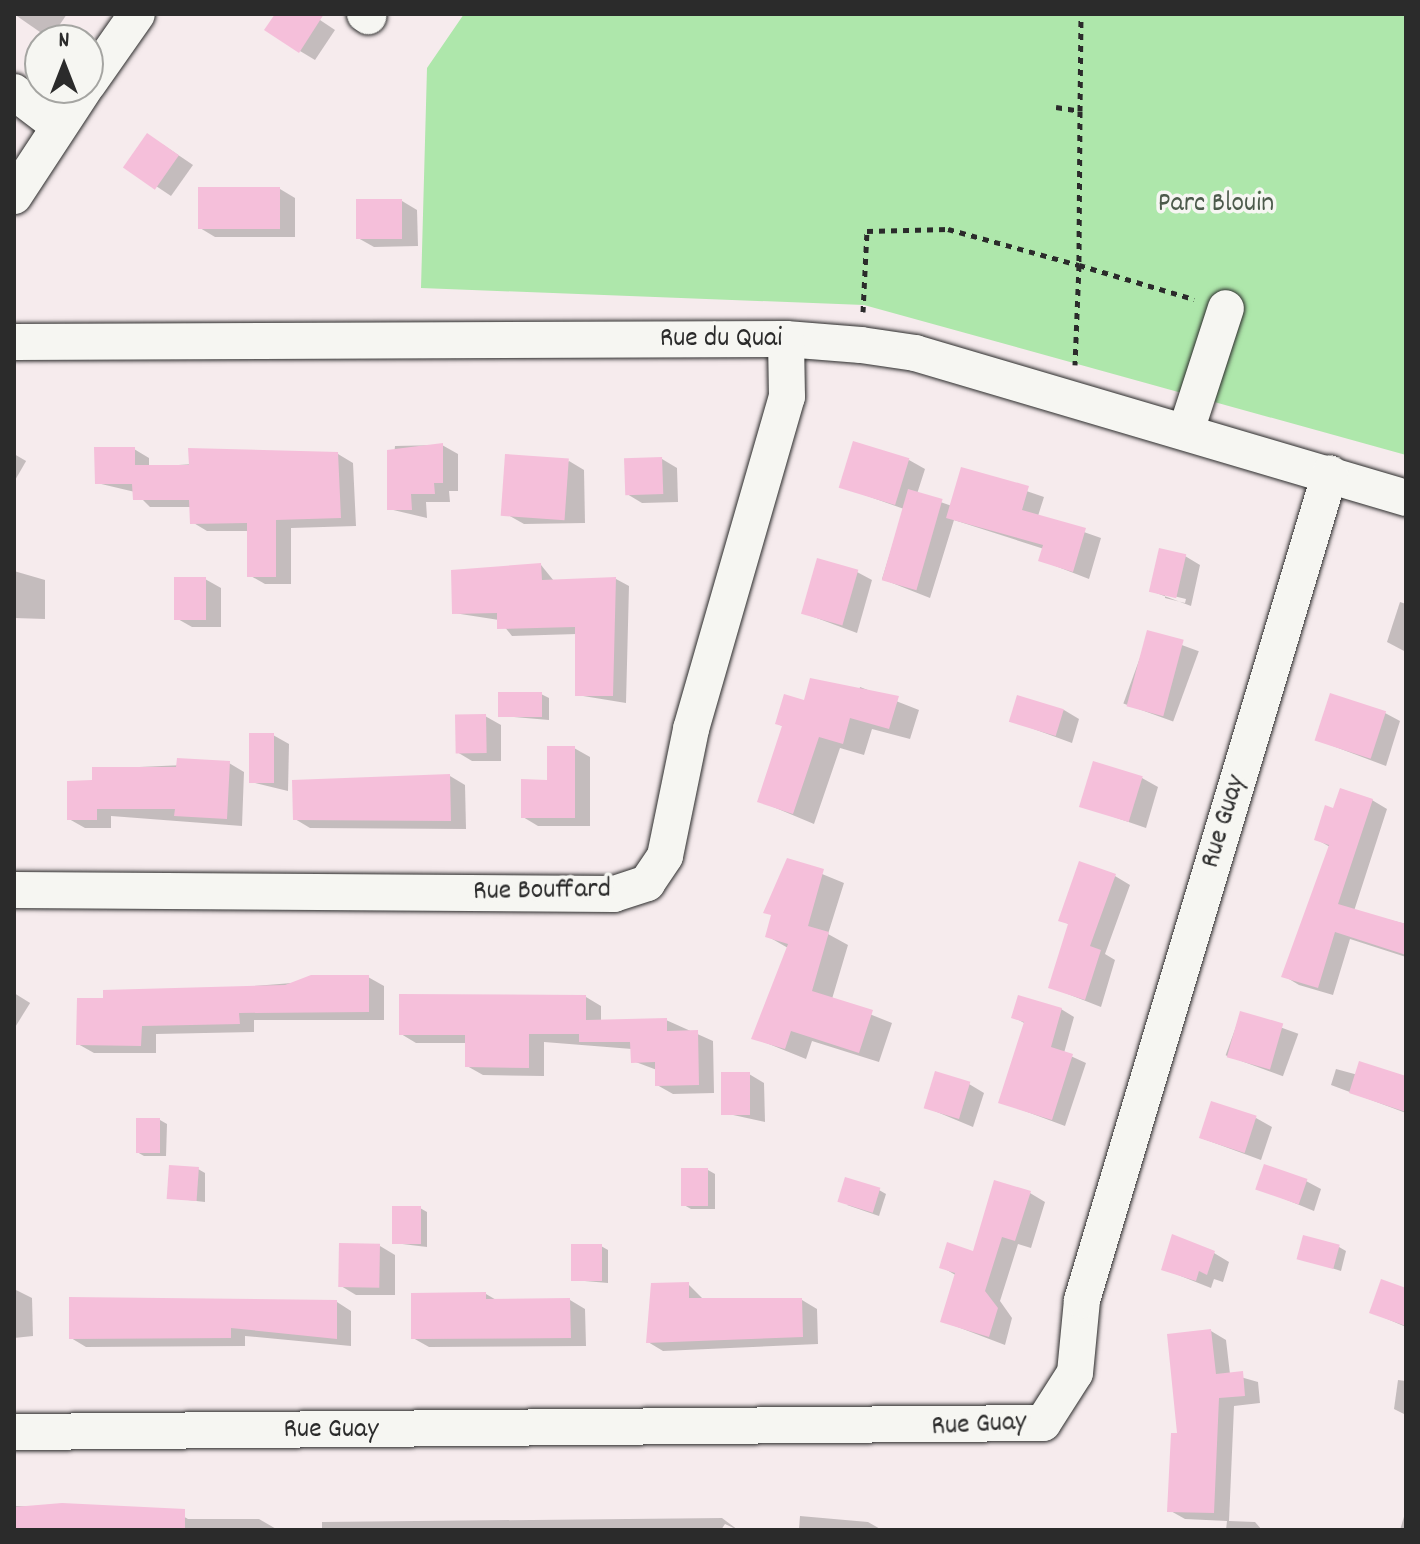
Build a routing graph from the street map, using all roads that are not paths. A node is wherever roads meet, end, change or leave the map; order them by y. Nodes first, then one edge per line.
1 (137, 14) edge
2 (104, 62) edge
3 (14, 92) edge
4 (74, 104) edge
5 (59, 126) junction
6 (14, 196) edge
7 (1226, 308) road end
8 (786, 339) junction
9 (14, 342) edge
10 (1186, 431) junction
11 (1330, 473) junction
12 (1406, 498) edge
13 (14, 890) edge
14 (14, 1432) edge

1 - 2 street
3 - 5 street
4 - 5 street
5 - 6 street
7 - 10 street
8 - 9 street, Rue du Quai
8 - 10 street, Rue du Quai
8 - 13 street, Rue Bouffard
10 - 11 street, Rue du Quai
11 - 12 street, Rue du Quai
11 - 14 street, Rue Guay

